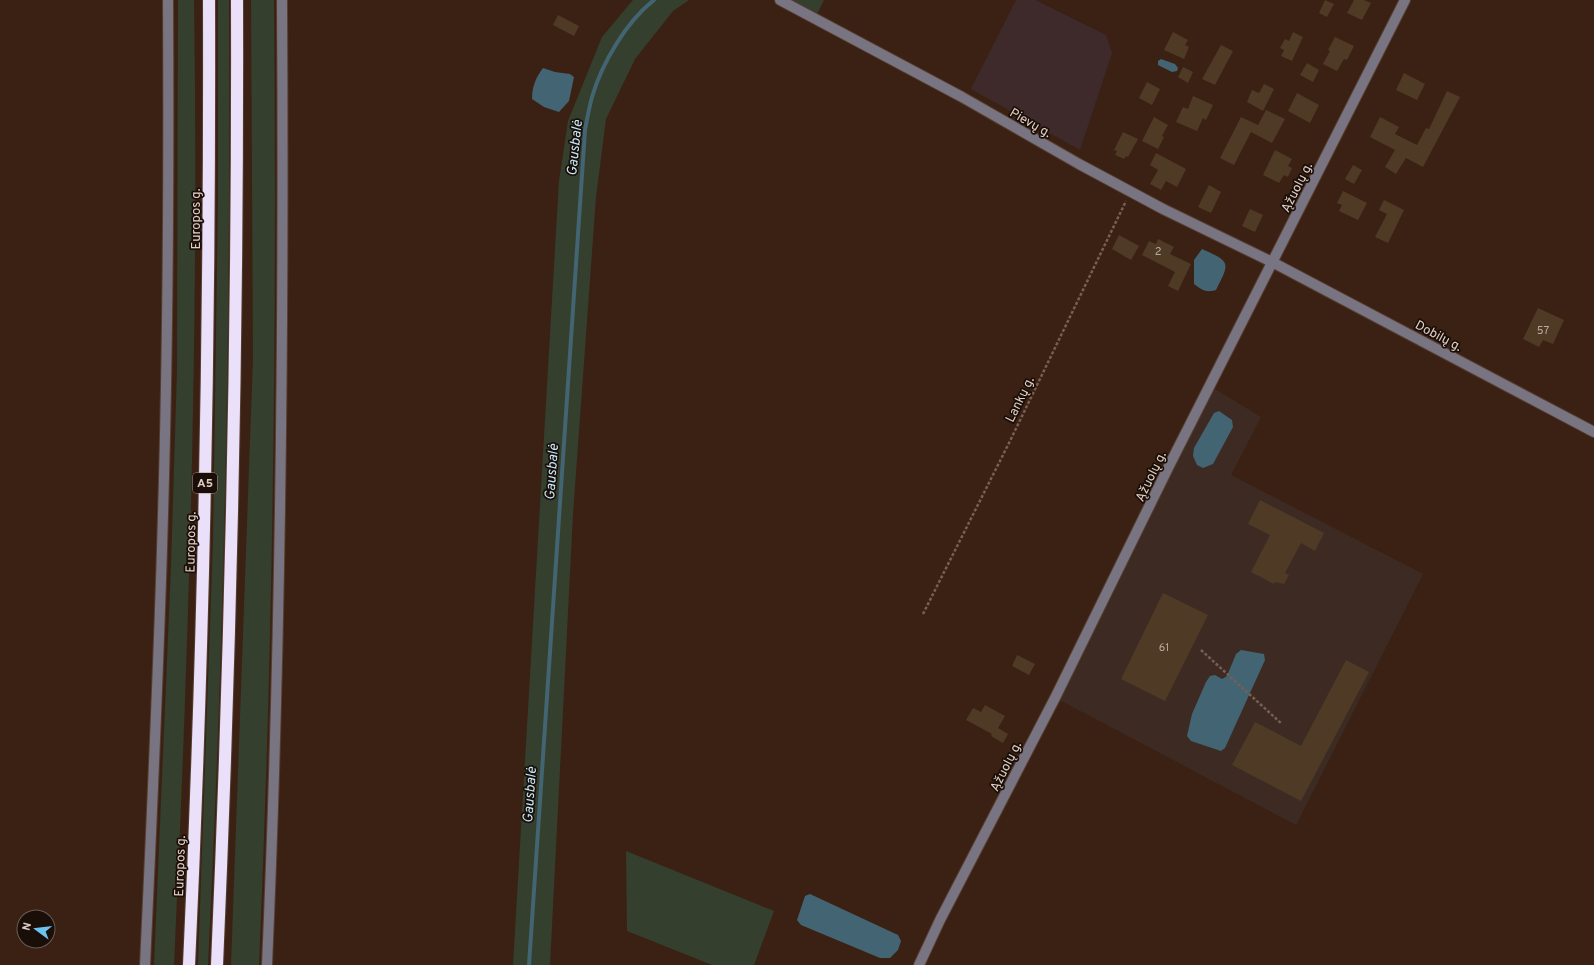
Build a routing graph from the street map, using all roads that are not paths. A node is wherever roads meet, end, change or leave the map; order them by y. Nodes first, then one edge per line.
1 (168, 0) edge
2 (209, 0) edge
3 (237, 0) edge
4 (282, 0) edge
5 (780, 0) edge
6 (1405, 0) edge
7 (1272, 262) junction
8 (1594, 432) edge
9 (145, 965) edge
10 (189, 965) edge
11 (217, 965) edge
12 (267, 965) edge
13 (919, 965) edge

1 - 9 street
2 - 10 highway, Europos g. / A5
3 - 11 highway, A5
4 - 12 street
5 - 7 street, Pievų g.
6 - 7 street, Ąžuolų g.
7 - 8 street, Dobilų g.
7 - 13 street, Ąžuolų g.

